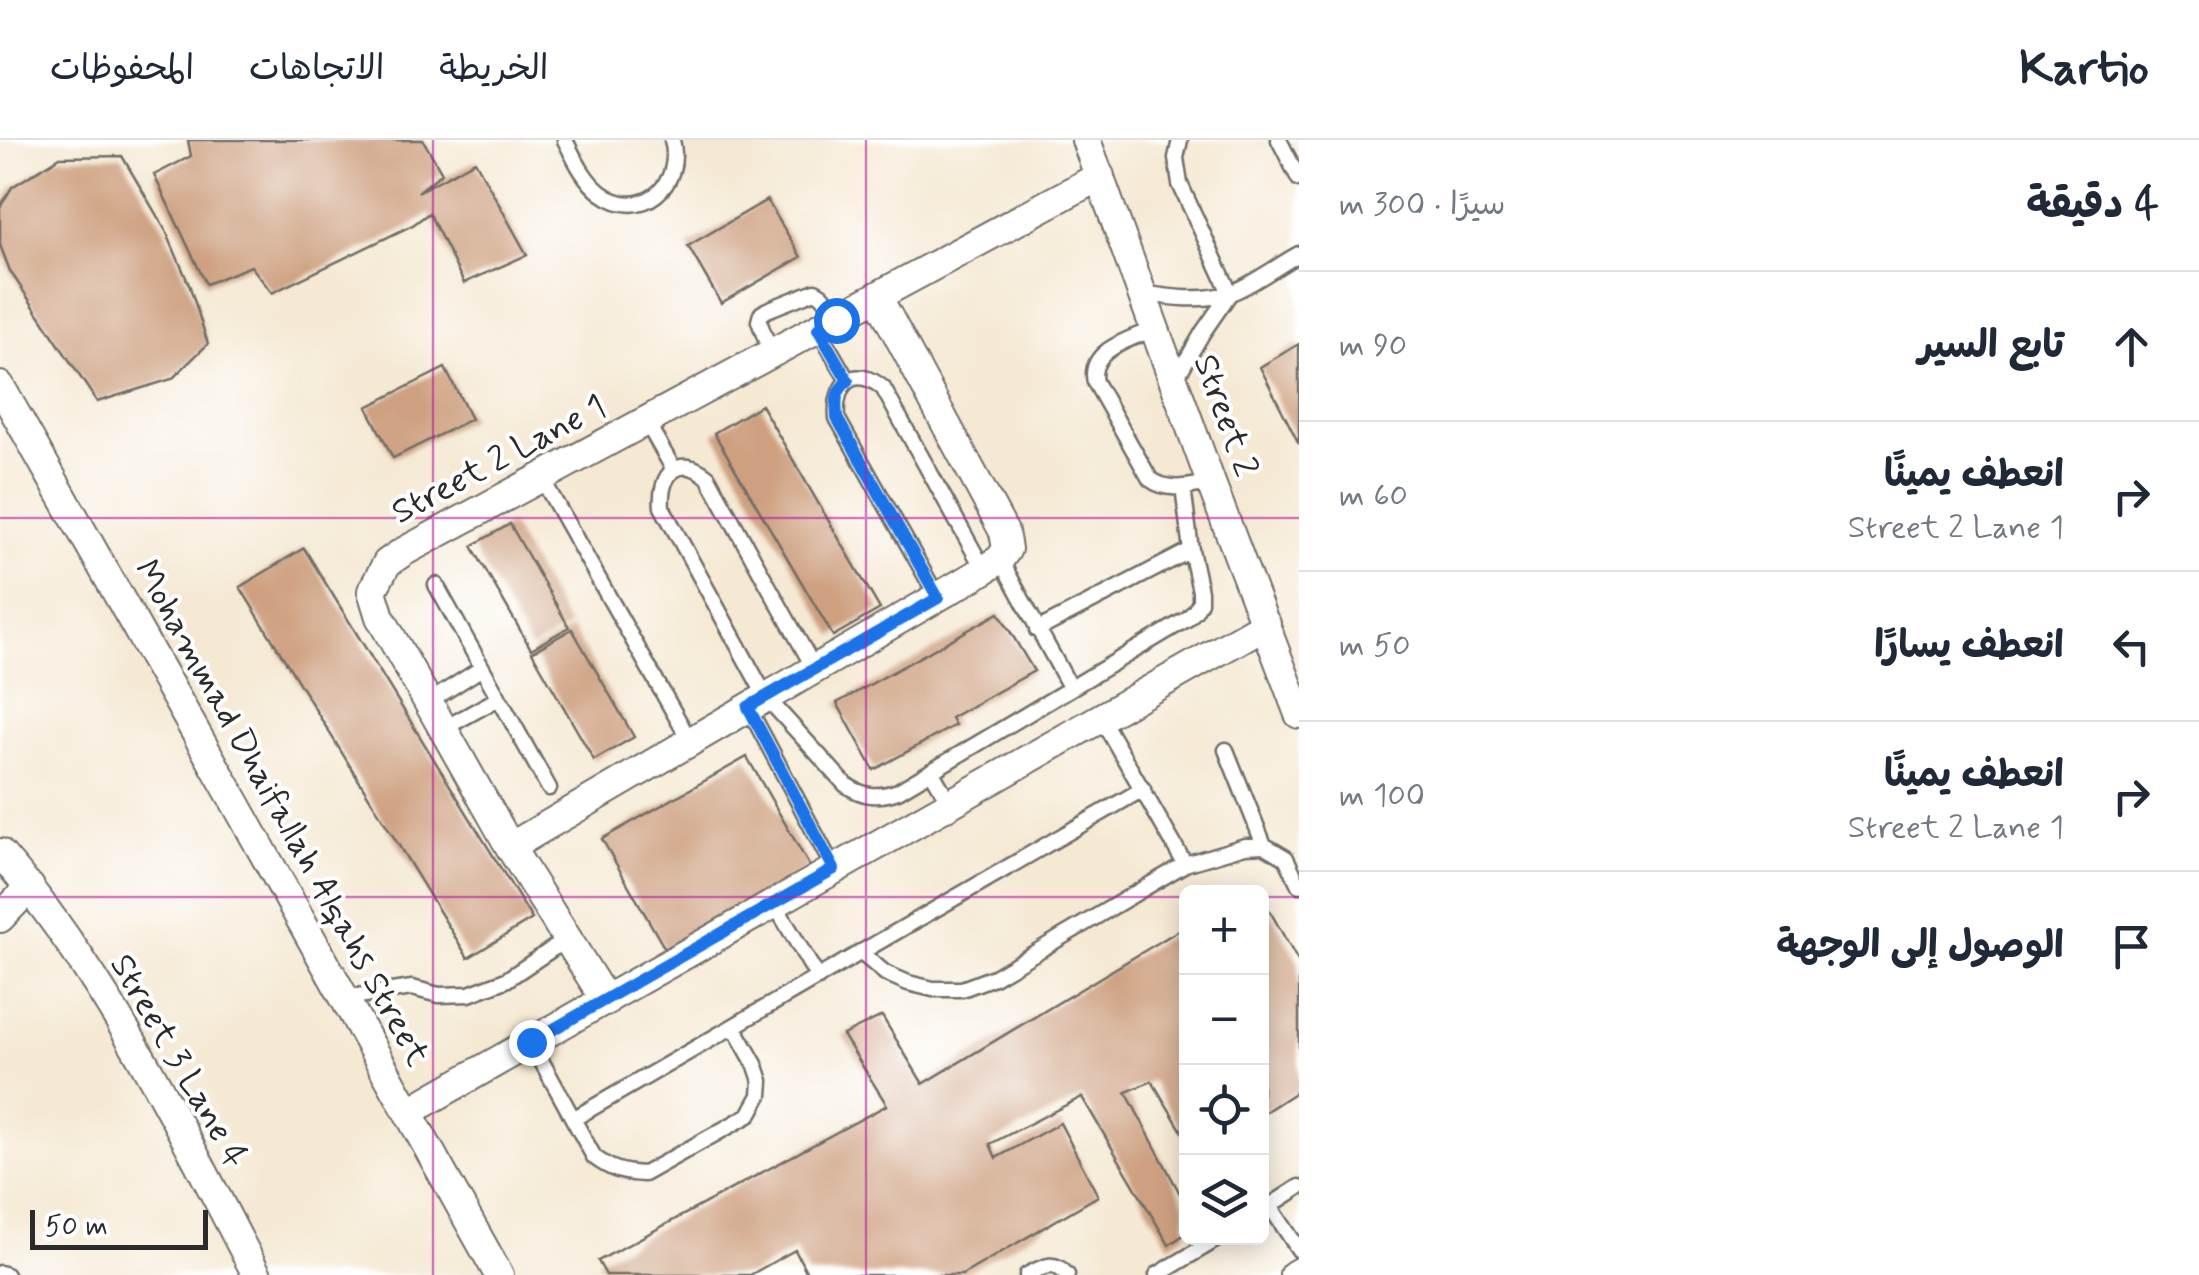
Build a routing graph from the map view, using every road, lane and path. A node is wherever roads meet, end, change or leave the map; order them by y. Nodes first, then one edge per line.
1 (565, 140) edge
2 (672, 140) edge
3 (1086, 140) edge
4 (1180, 140) edge
5 (1279, 140) edge
6 (1100, 176) junction
7 (1299, 178) edge
8 (1299, 254) edge
9 (1143, 293) junction
10 (1230, 293) junction
11 (877, 296) junction
12 (827, 324) junction
13 (1156, 328) junction
14 (771, 354) junction
15 (1175, 380) junction
16 (848, 381) junction
17 (0, 386) edge
18 (646, 421) junction
19 (674, 470) junction
20 (541, 477) junction
21 (1211, 483) junction
22 (1183, 487) junction
23 (1191, 550) junction
24 (992, 564) junction
25 (436, 584) dead end
26 (938, 598) junction
27 (1266, 624) junction
28 (1037, 630) junction
29 (482, 668) junction
30 (814, 668) junction
31 (1070, 687) junction
32 (499, 698) junction
33 (757, 702) junction
34 (427, 704) junction
35 (1299, 714) edge
36 (1101, 718) junction
37 (442, 729) junction
38 (690, 740) junction
39 (1226, 750) dead end
40 (931, 771) junction
41 (548, 788) dead end
42 (1143, 789) junction
43 (950, 803) junction
44 (1264, 845) junction
45 (510, 847) junction
46 (0, 853) edge
47 (1185, 864) junction
48 (834, 869) junction
49 (1299, 885) edge
50 (30, 887) junction
51 (774, 903) junction
52 (0, 918) edge
53 (567, 939) junction
54 (860, 952) junction
55 (818, 978) junction
56 (344, 998) junction
57 (606, 1001) junction
58 (734, 1028) junction
59 (531, 1042) junction
60 (408, 1112) junction
61 (573, 1120) junction
62 (1299, 1187) edge
63 (1269, 1206) edge
64 (1269, 1212) edge
65 (1207, 1245) edge
66 (1299, 1250) edge
67 (257, 1275) edge
68 (499, 1275) edge
69 (1027, 1275) edge
70 (1068, 1275) edge
71 (1157, 1275) edge

1 - 2 lane
3 - 6 street, Street 2
4 - 10 lane
5 - 7 lane
6 - 9 street, Street 2
6 - 11 street, Street 2 Lane 1
8 - 10 lane
9 - 10 lane
9 - 13 street, Street 2
10 - 15 lane
11 - 12 street, Street 2 Lane 1
11 - 24 street
12 - 14 street, Street 2 Lane 1
12 - 14 lane
12 - 16 lane
13 - 15 street, Street 2
13 - 22 lane
14 - 18 street, Street 2 Lane 1
15 - 21 street, Street 2
16 - 24 lane
16 - 26 lane
17 - 56 street, Mohammad Dhaifallah Alqahs Street
18 - 19 lane
18 - 20 street, Street 2 Lane 1
19 - 30 lane
19 - 33 lane
20 - 34 street, Street 2 Lane 1
20 - 38 lane
21 - 22 lane
21 - 27 street, Street 2
22 - 23 lane
23 - 28 lane
23 - 31 lane
24 - 26 street
24 - 28 lane
25 - 29 lane
26 - 30 street
27 - 35 street, Street 2
27 - 36 street
28 - 31 lane
29 - 32 lane
29 - 34 lane
30 - 33 street
31 - 40 lane
32 - 37 lane
32 - 41 lane
33 - 38 street
33 - 40 lane
33 - 48 lane
34 - 37 street, Street 2 Lane 1
36 - 42 lane
36 - 43 street
37 - 45 street, Street 2 Lane 1
38 - 45 street
39 - 44 lane
40 - 43 lane
42 - 47 lane
42 - 54 lane
43 - 48 street
44 - 47 lane
44 - 49 lane
45 - 53 street, Street 2 Lane 1
46 - 50 street, Street 3 Lane 4
47 - 54 lane
48 - 51 street
50 - 52 street
50 - 67 street, Street 3 Lane 4
51 - 55 lane
51 - 57 street
53 - 56 lane
53 - 57 street, Street 2 Lane 1
54 - 55 lane
55 - 58 lane
56 - 60 street, Mohammad Dhaifallah Alqahs Street
57 - 59 street
58 - 61 lane
58 - 61 lane
59 - 60 street
59 - 61 lane
60 - 68 street, Mohammad Dhaifallah Alqahs Street
62 - 63 lane
64 - 66 lane
65 - 71 lane
69 - 70 lane

